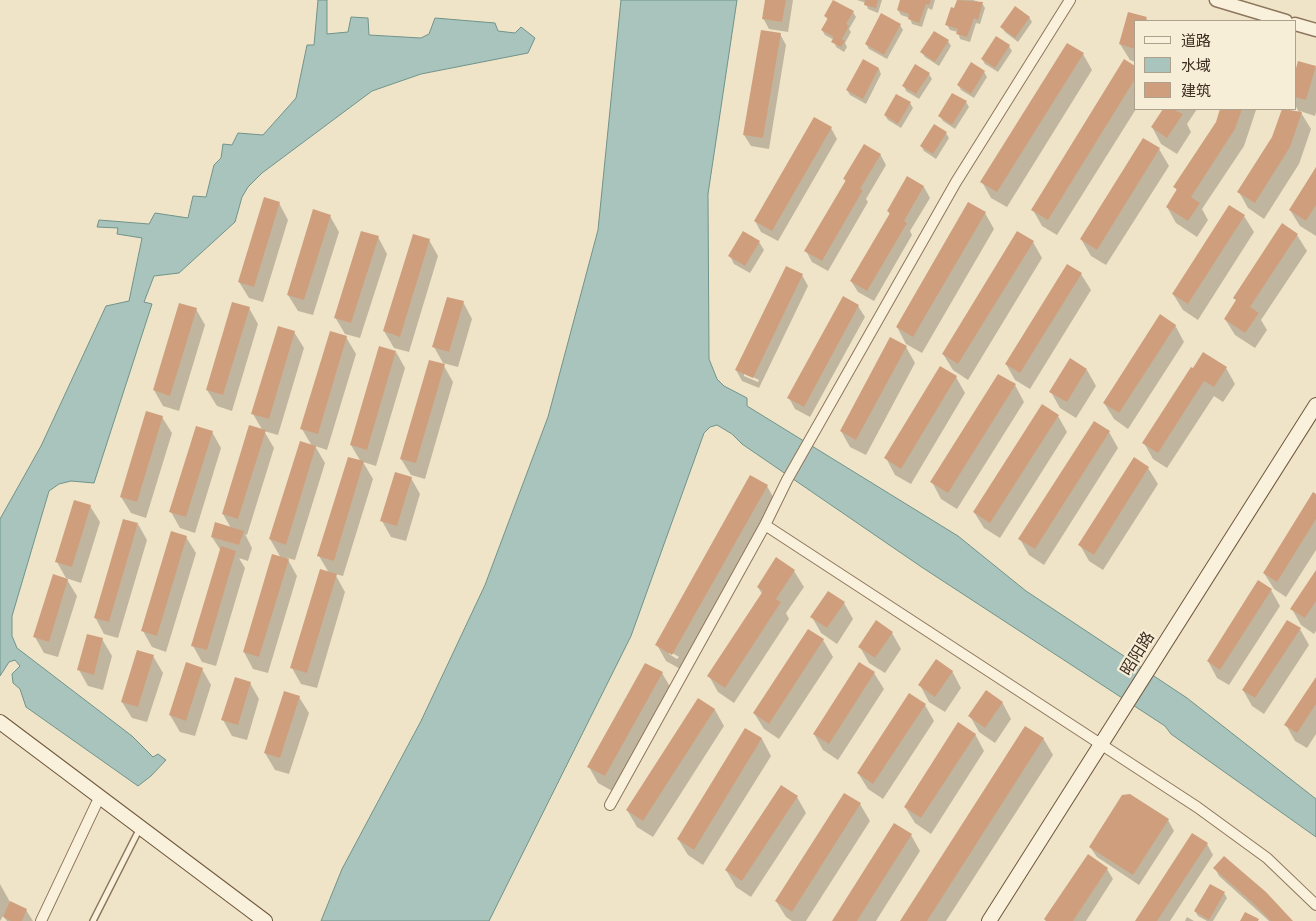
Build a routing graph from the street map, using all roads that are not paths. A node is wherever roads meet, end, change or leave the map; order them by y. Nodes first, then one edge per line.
1 (1070, 0) edge
2 (1216, 0) edge
3 (1283, 20) edge
4 (1296, 24) edge
5 (1316, 30) edge
6 (1316, 405) edge
7 (765, 525) junction
8 (0, 722) edge
9 (1101, 745) junction
10 (100, 796) junction
11 (610, 805) dead end
12 (140, 827) junction
13 (1316, 906) edge
14 (40, 921) edge
15 (93, 921) edge
16 (265, 921) edge
17 (989, 921) edge

1 - 7 street
2 - 3 street
4 - 5 street
6 - 9 main road, 昭阳路
7 - 9 street
7 - 11 street
8 - 10 main road
9 - 13 street
9 - 17 main road, 昭阳路
10 - 12 main road
10 - 14 street
12 - 15 lane
12 - 16 main road

